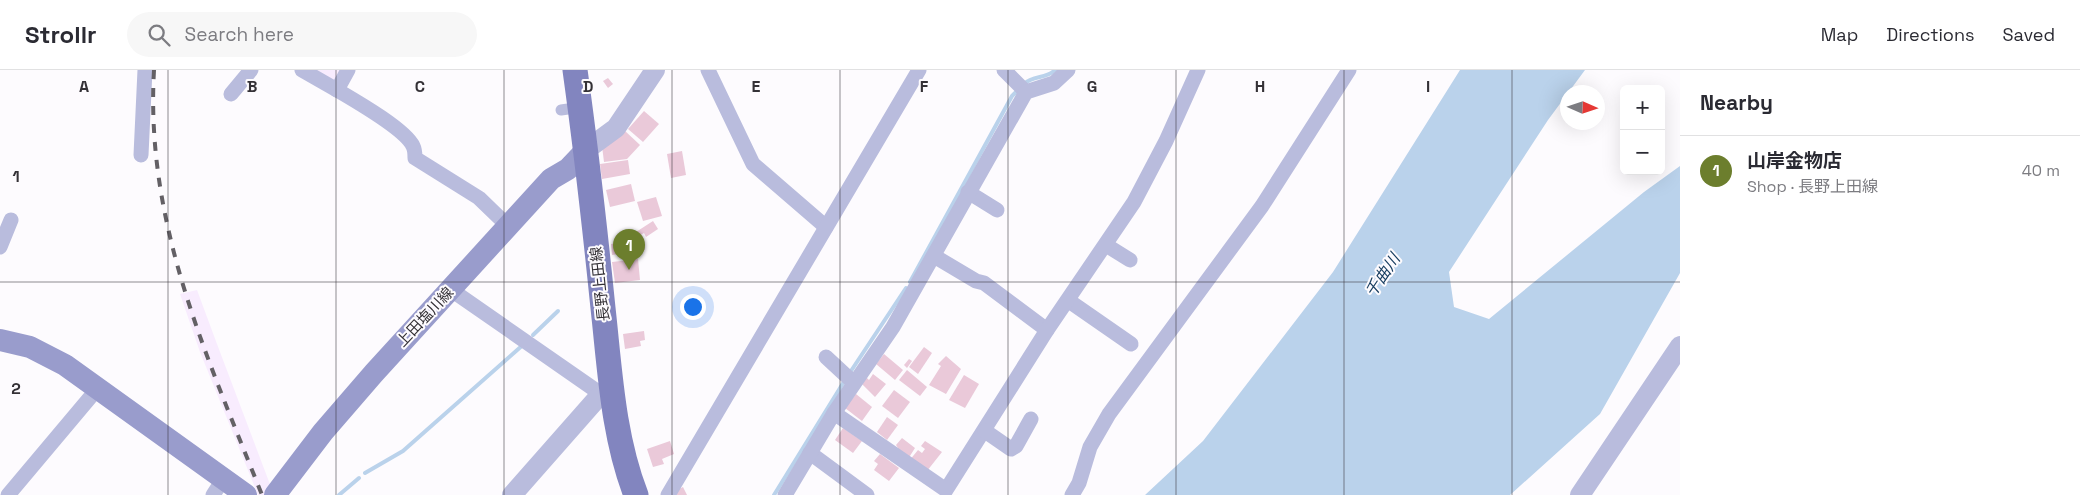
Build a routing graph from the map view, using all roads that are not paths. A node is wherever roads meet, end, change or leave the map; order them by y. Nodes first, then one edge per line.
1 (145, 70) edge
2 (251, 70) edge
3 (302, 70) edge
4 (348, 70) edge
5 (575, 70) edge
6 (656, 70) edge
7 (708, 70) edge
8 (918, 70) edge
9 (1004, 70) edge
10 (1068, 70) edge
11 (1198, 70) edge
12 (1349, 70) edge
13 (337, 90) junction
14 (1026, 92) junction
15 (231, 94) dead end
16 (591, 106) dead end
17 (561, 110) dead end
18 (586, 150) junction
19 (140, 156) dead end
20 (968, 192) junction
21 (997, 210) dead end
22 (11, 220) dead end
23 (507, 225) junction
24 (826, 226) junction
25 (1106, 246) junction
26 (0, 247) edge
27 (934, 256) junction
28 (1130, 260) dead end
29 (450, 289) junction
30 (1069, 300) junction
31 (1047, 330) junction
32 (0, 340) edge
33 (1131, 344) dead end
34 (1678, 354) edge
35 (826, 357) dead end
36 (854, 383) junction
37 (98, 388) junction
38 (607, 393) junction
39 (834, 413) junction
40 (1031, 419) dead end
41 (985, 431) junction
42 (810, 453) junction
43 (218, 486) edge
44 (278, 494) edge
45 (8, 495) edge
46 (246, 495) edge
47 (512, 495) edge
48 (636, 495) edge
49 (668, 495) edge
50 (785, 495) edge
51 (867, 495) edge
52 (1072, 495) edge
53 (1580, 495) edge

1 - 19 street
2 - 15 street
3 - 13 street
4 - 13 street
5 - 18 main road, 長野上田線
6 - 18 street
7 - 24 street
8 - 24 street
9 - 14 street
10 - 14 street
11 - 25 street
12 - 52 street
13 - 23 street
14 - 20 street
16 - 17 street
18 - 23 main road, 上田塩川線
18 - 38 main road, 長野上田線
20 - 21 street
20 - 27 street
22 - 26 street
23 - 29 main road, 上田塩川線
24 - 49 street
25 - 28 street
25 - 30 street
27 - 31 street
27 - 36 street
29 - 38 street
29 - 44 main road, 上田塩川線
30 - 31 street
30 - 33 street
31 - 41 street
32 - 37 main road
34 - 53 street
35 - 36 street
36 - 39 street
37 - 43 main road
37 - 45 street
38 - 47 street
38 - 48 main road, 長野上田線
39 - 41 street
39 - 42 street
40 - 41 street
42 - 50 street
42 - 51 street
43 - 46 main road

